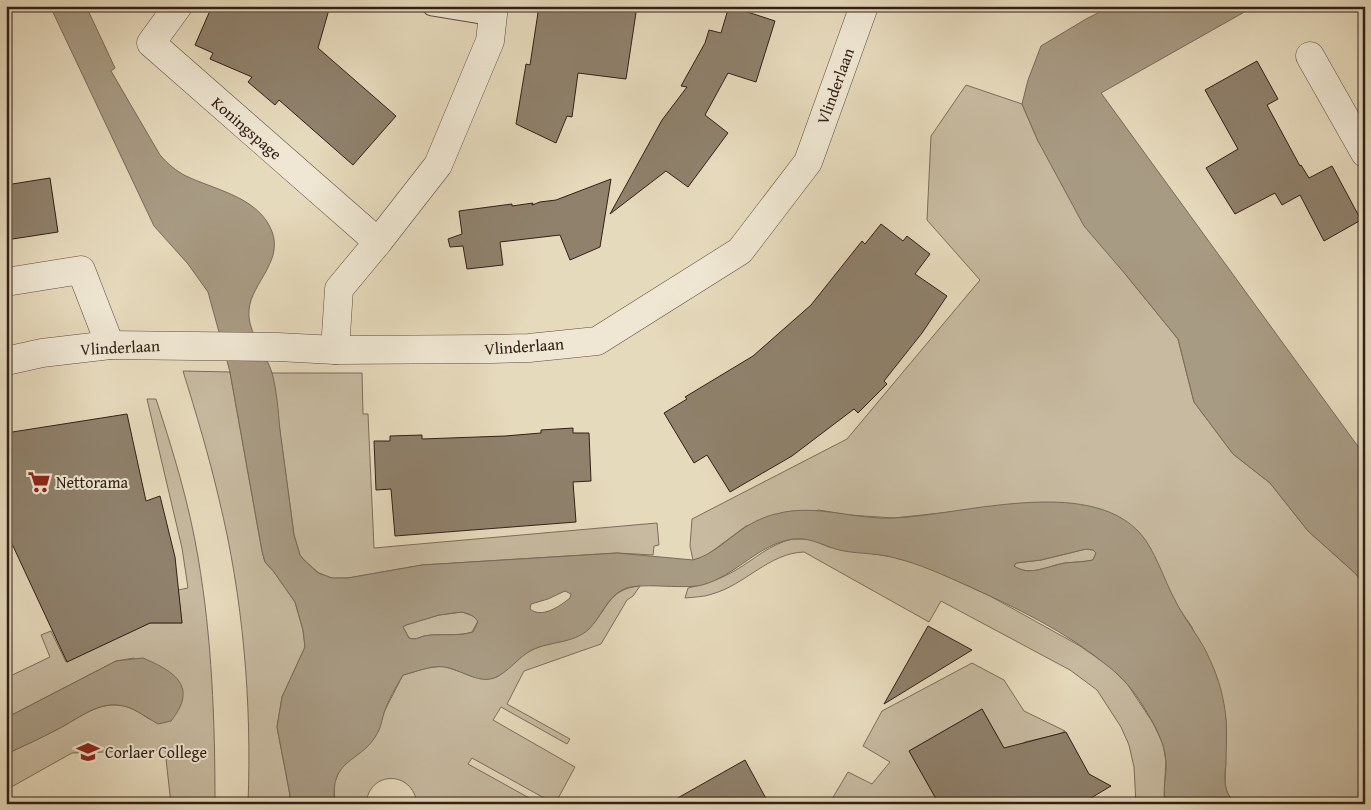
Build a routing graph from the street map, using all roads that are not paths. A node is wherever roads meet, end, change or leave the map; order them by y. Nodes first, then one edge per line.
1 (178, 6) edge
2 (432, 6) edge
3 (864, 6) edge
4 (493, 11) edge
5 (1310, 56) dead end
6 (1365, 153) edge
7 (378, 242) junction
8 (6, 282) edge
9 (110, 345) junction
10 (335, 350) junction
11 (6, 360) edge

1 - 7 street, Koningspage
2 - 4 lane
3 - 10 street, Vlinderlaan
4 - 7 street
5 - 6 street
7 - 10 street
8 - 9 street
9 - 10 street, Vlinderlaan
9 - 11 street, Vlinderlaan

